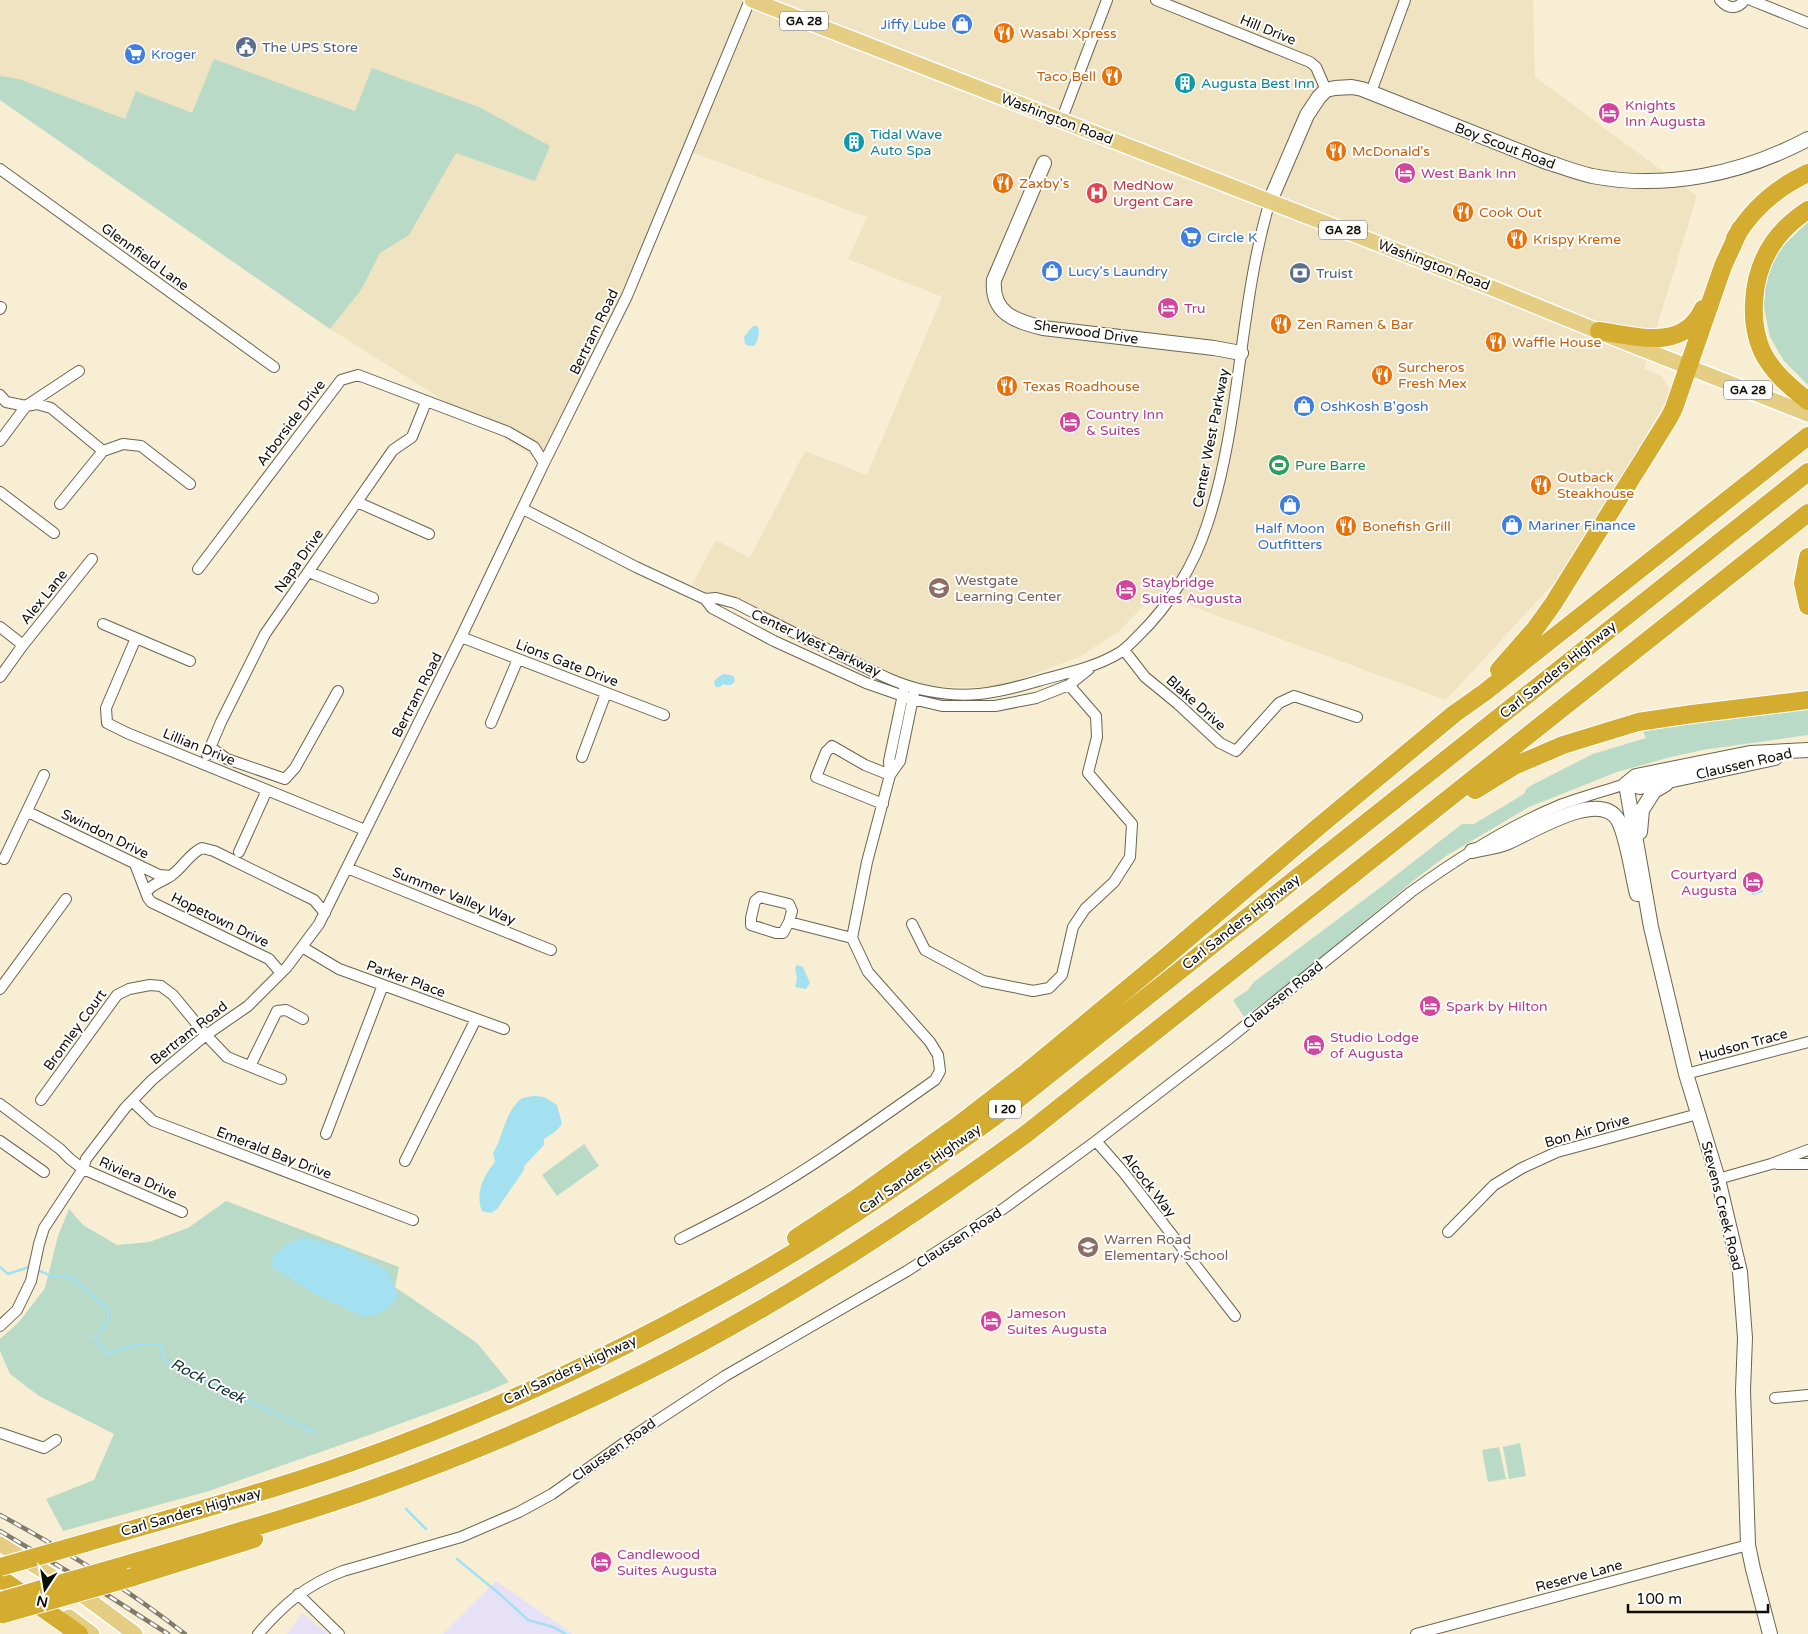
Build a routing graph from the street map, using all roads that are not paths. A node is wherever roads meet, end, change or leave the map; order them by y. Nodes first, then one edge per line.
1 (751, 0) edge
2 (1107, 0) edge
3 (1156, 0) edge
4 (1405, 0) edge
5 (1720, 0) edge
6 (1745, 0) edge
7 (1751, 0) edge
8 (1808, 23) edge
9 (1326, 90) junction
10 (1371, 92) junction
11 (1061, 120) junction
12 (1808, 139) edge
13 (1044, 164) dead end
14 (0, 169) edge
15 (1808, 173) edge
16 (1270, 201) junction
17 (1808, 210) edge
18 (1740, 229) junction
19 (1599, 331) junction
20 (1241, 353) junction
21 (274, 367) dead end
22 (1688, 367) junction
23 (79, 370) dead end
24 (0, 395) edge
25 (1808, 401) edge
26 (426, 402) junction
27 (26, 406) junction
28 (1808, 414) edge
29 (0, 441) edge
30 (1802, 441) edge
31 (102, 451) junction
32 (544, 463) junction
33 (1808, 472) edge
34 (190, 484) dead end
35 (0, 492) edge
36 (357, 502) junction
37 (60, 504) dead end
38 (523, 509) junction
39 (1808, 513) edge
40 (54, 533) dead end
41 (429, 534) dead end
42 (1808, 556) edge
43 (92, 559) dead end
44 (198, 569) dead end
45 (309, 572) junction
46 (373, 598) dead end
47 (705, 599) junction
48 (1808, 606) edge
49 (103, 624) dead end
50 (0, 628) edge
51 (461, 637) junction
52 (136, 638) junction
53 (23, 644) junction
54 (1124, 650) junction
55 (518, 659) junction
56 (190, 661) dead end
57 (1091, 666) junction
58 (0, 677) edge
59 (1069, 685) junction
60 (338, 690) dead end
61 (909, 692) junction
62 (606, 693) junction
63 (1808, 700) edge
64 (1454, 714) junction
65 (664, 715) dead end
66 (1357, 717) dead end
67 (492, 722) dead end
68 (1805, 750) edge
69 (582, 757) dead end
70 (44, 775) dead end
71 (890, 775) junction
72 (1675, 780) junction
73 (1626, 784) junction
74 (267, 790) junction
75 (883, 804) junction
76 (28, 812) junction
77 (365, 830) junction
78 (1401, 836) junction
79 (1637, 845) junction
80 (1472, 851) junction
81 (239, 852) dead end
82 (4, 859) dead end
83 (135, 864) junction
84 (347, 868) junction
85 (171, 876) junction
86 (146, 894) junction
87 (66, 898) dead end
88 (324, 912) junction
89 (788, 922) dead end
90 (912, 924) dead end
91 (1651, 927) junction
92 (852, 938) junction
93 (302, 947) junction
94 (552, 950) dead end
95 (281, 973) junction
96 (383, 985) junction
97 (0, 989) edge
98 (303, 1019) dead end
99 (476, 1019) junction
100 (504, 1029) dead end
101 (206, 1035) junction
102 (1808, 1042) edge
103 (250, 1066) junction
104 (1686, 1074) junction
105 (281, 1079) dead end
106 (41, 1100) dead end
107 (132, 1101) junction
108 (0, 1104) edge
109 (1698, 1114) junction
110 (326, 1134) dead end
111 (0, 1141) edge
112 (1096, 1141) junction
113 (1808, 1150) edge
114 (405, 1161) dead end
115 (1771, 1164) junction
116 (1808, 1164) edge
117 (83, 1169) junction
118 (44, 1172) dead end
119 (1718, 1178) junction
120 (182, 1212) dead end
121 (413, 1220) dead end
122 (1448, 1232) dead end
123 (680, 1239) dead end
124 (680, 1316) junction
125 (1235, 1316) dead end
126 (0, 1326) edge
127 (1808, 1395) edge
128 (1775, 1398) dead end
129 (0, 1433) edge
130 (56, 1440) dead end
131 (381, 1485) junction
132 (0, 1544) edge
133 (1748, 1544) junction
134 (0, 1567) edge
135 (0, 1576) edge
136 (298, 1594) junction
137 (1, 1610) edge
138 (78, 1634) edge
139 (92, 1634) edge
140 (135, 1634) edge
141 (258, 1634) edge
142 (339, 1634) edge
143 (1416, 1634) edge
144 (1770, 1634) edge

1 - 11 main road, Washington Road / GA 28
1 - 32 street, Bertram Road
2 - 11 street
3 - 9 street, Hill Drive
4 - 10 street
5 - 6 street
7 - 8 street
9 - 10 street, Boy Scout Road
9 - 16 street
10 - 12 street, Boy Scout Road
11 - 16 main road, Washington Road / GA 28
13 - 20 street, Sherwood Drive
14 - 21 street, Glennfield Lane
15 - 18 highway
16 - 19 main road, Washington Road / GA 28
16 - 20 street, Center West Parkway
17 - 25 highway
18 - 19 highway
18 - 22 highway
19 - 22 main road, Washington Road / GA 28
20 - 54 street, Center West Parkway
22 - 28 main road, Washington Road / GA 28
22 - 64 highway
23 - 27 street
24 - 27 street
26 - 32 street, Arborside Drive
26 - 36 street, Napa Drive
26 - 44 street, Arborside Drive
27 - 29 street
27 - 31 street
30 - 64 highway
31 - 34 street
31 - 37 street
32 - 38 street, Bertram Road
33 - 124 highway, Carl Sanders Highway / I 20
35 - 40 street
36 - 41 street
36 - 45 street, Napa Drive
38 - 47 street, Center West Parkway
38 - 51 street, Bertram Road
39 - 78 highway, I 20
42 - 48 highway
43 - 53 street, Alex Lane
45 - 46 street
45 - 60 street, Napa Drive
47 - 61 street, Center West Parkway
47 - 61 street, Center West Parkway
49 - 52 street
50 - 53 street
51 - 55 street, Lions Gate Drive
51 - 77 street, Bertram Road
52 - 56 street
52 - 74 street, Lillian Drive
53 - 58 street, Alex Lane
54 - 57 street, Center West Parkway
54 - 66 street, Blake Drive
55 - 62 street, Lions Gate Drive
55 - 67 street
57 - 59 street, Center West Parkway
57 - 61 street, Center West Parkway
59 - 61 street, Center West Parkway
59 - 90 street
61 - 71 street
62 - 65 street, Lions Gate Drive
62 - 69 street
63 - 78 highway
64 - 124 highway
68 - 72 street, Claussen Road
68 - 73 street, Claussen Road
70 - 76 street
71 - 75 street
71 - 75 street
72 - 73 street, Claussen Road
72 - 79 street
73 - 79 street, Stevens Creek Road
73 - 80 street, Claussen Road
74 - 77 street, Lillian Drive
74 - 81 street
75 - 92 street
76 - 82 street
76 - 83 street, Swindon Drive
77 - 84 street, Bertram Road
78 - 131 highway, I 20
79 - 91 street, Stevens Creek Road
80 - 91 street
80 - 112 street, Claussen Road
83 - 85 street, Swindon Drive
83 - 86 street
84 - 88 street, Bertram Road
84 - 94 street, Summer Valley Way
85 - 86 street
85 - 88 street
86 - 95 street, Hopetown Drive
87 - 97 street
88 - 93 street, Bertram Road
89 - 92 street
91 - 104 street, Stevens Creek Road
92 - 123 street
93 - 95 street, Bertram Road
93 - 96 street, Parker Place
95 - 101 street, Bertram Road
96 - 99 street, Parker Place
96 - 110 street
98 - 103 street
99 - 100 street, Parker Place
99 - 114 street
101 - 103 street
101 - 106 street, Bromley Court
101 - 107 street, Bertram Road
102 - 104 street, Hudson Trace
103 - 105 street
104 - 109 street, Stevens Creek Road
107 - 117 street, Bertram Road
107 - 121 street, Emerald Bay Drive
108 - 117 street, Riviera Drive
109 - 119 street, Stevens Creek Road
109 - 122 street, Bon Air Drive
111 - 118 street
112 - 125 street, Alcock Way
112 - 136 street, Claussen Road
113 - 115 street
115 - 116 street
115 - 119 street
117 - 120 street, Riviera Drive
117 - 126 street, Bertram Road
119 - 133 street, Stevens Creek Road
124 - 134 highway, Carl Sanders Highway / I 20, bridge
127 - 128 street
129 - 130 street
131 - 137 highway, I 20, bridge
131 - 137 highway, bridge
132 - 140 main road
133 - 143 street, Reserve Lane
133 - 144 street, Stevens Creek Road
135 - 138 highway
135 - 139 main road
136 - 141 street, Claussen Road
136 - 142 street

